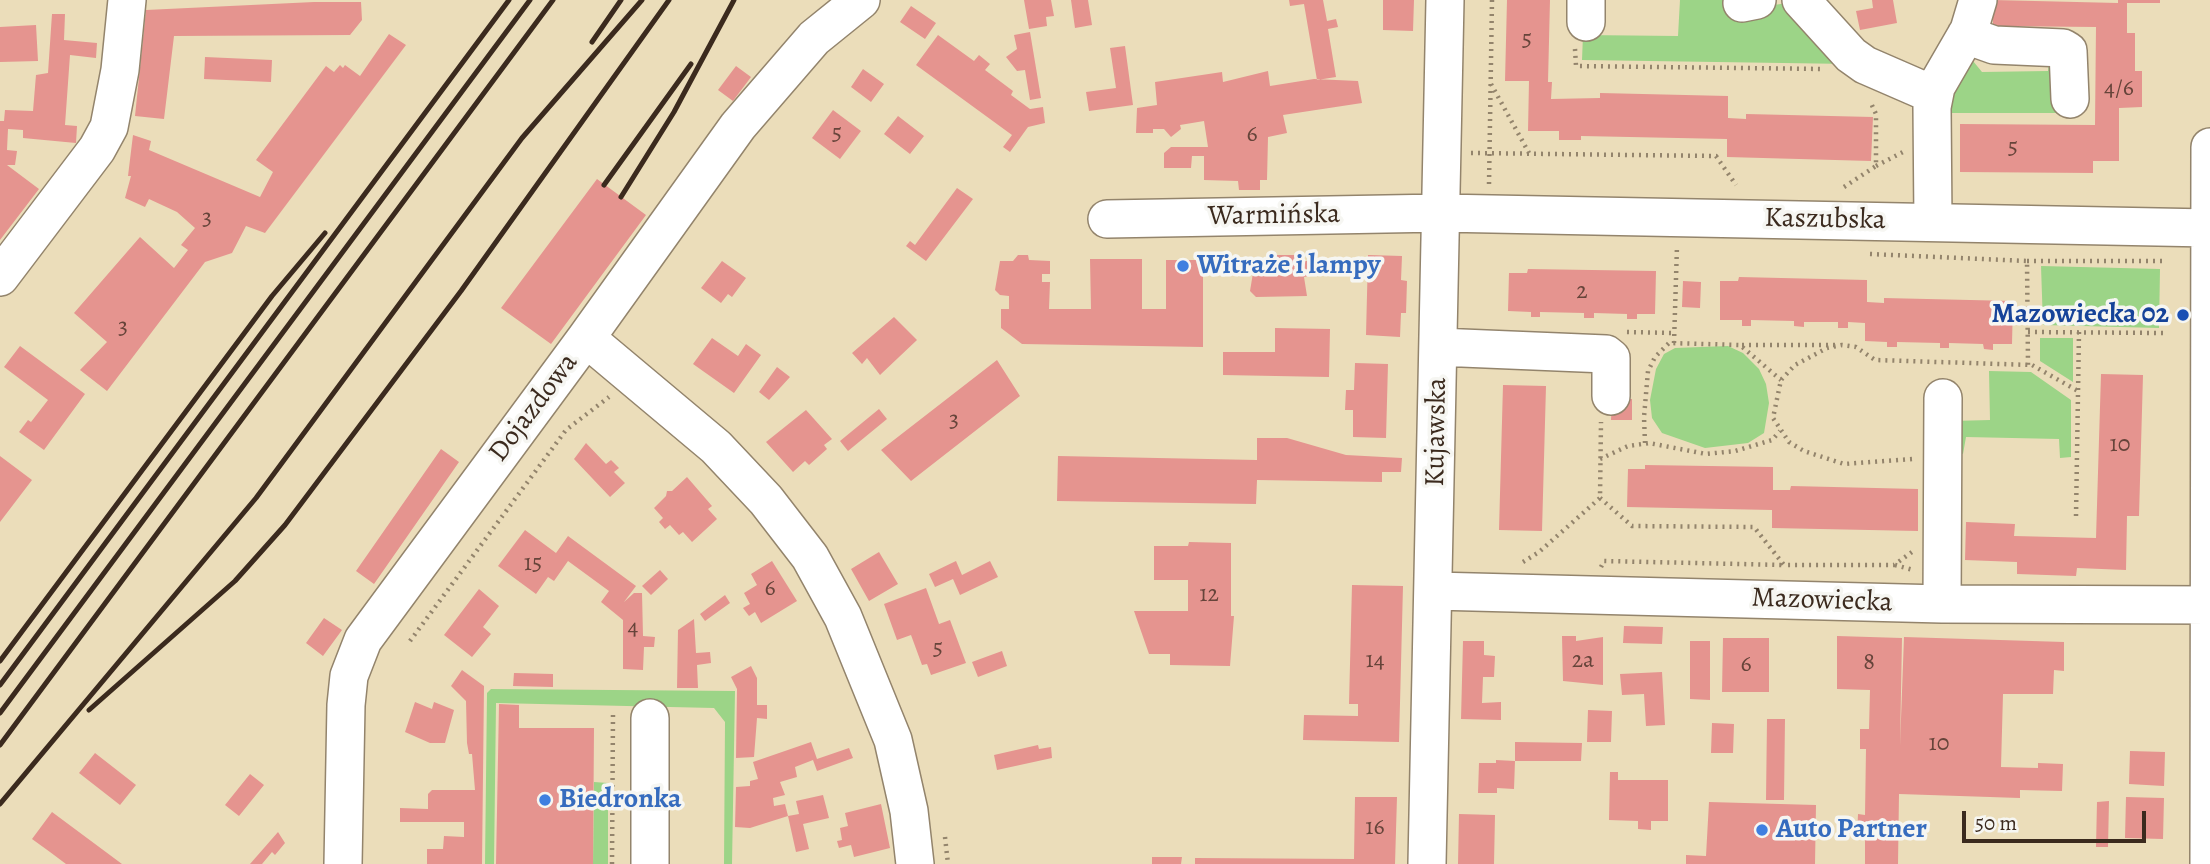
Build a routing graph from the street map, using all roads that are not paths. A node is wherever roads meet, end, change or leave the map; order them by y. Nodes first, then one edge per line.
1 (127, 0) edge
2 (1444, 0) edge
3 (1801, 0) edge
4 (1978, 0) edge
5 (857, 2) edge
6 (1966, 35) junction
7 (1934, 95) junction
8 (2070, 99) dead end
9 (2210, 147) edge
10 (1441, 213) junction
11 (1107, 219) dead end
12 (1933, 222) junction
13 (2209, 228) edge
14 (0, 277) edge
15 (586, 338) junction
16 (1438, 347) junction
17 (1943, 398) dead end
18 (1606, 404) road end
19 (1434, 591) junction
20 (1942, 604) junction
21 (2210, 605) edge
22 (650, 718) dead end
23 (343, 864) edge
24 (650, 864) edge
25 (915, 864) edge
26 (1427, 864) edge
27 (2210, 864) edge

1 - 14 street
2 - 10 street, Kujawska
3 - 7 street
4 - 6 street
5 - 15 street, Dojazdowa
6 - 7 street
6 - 8 street
7 - 12 street
9 - 13 street
10 - 11 street, Warmińska
10 - 12 street, Kaszubska
10 - 16 street, Kujawska
12 - 13 street, Kaszubska
13 - 21 street
15 - 23 street, Dojazdowa
15 - 25 street
16 - 18 street
16 - 19 street, Kujawska
17 - 20 street
19 - 20 street, Mazowiecka
19 - 26 street, Kujawska
20 - 21 street, Mazowiecka
21 - 27 street
22 - 24 street

